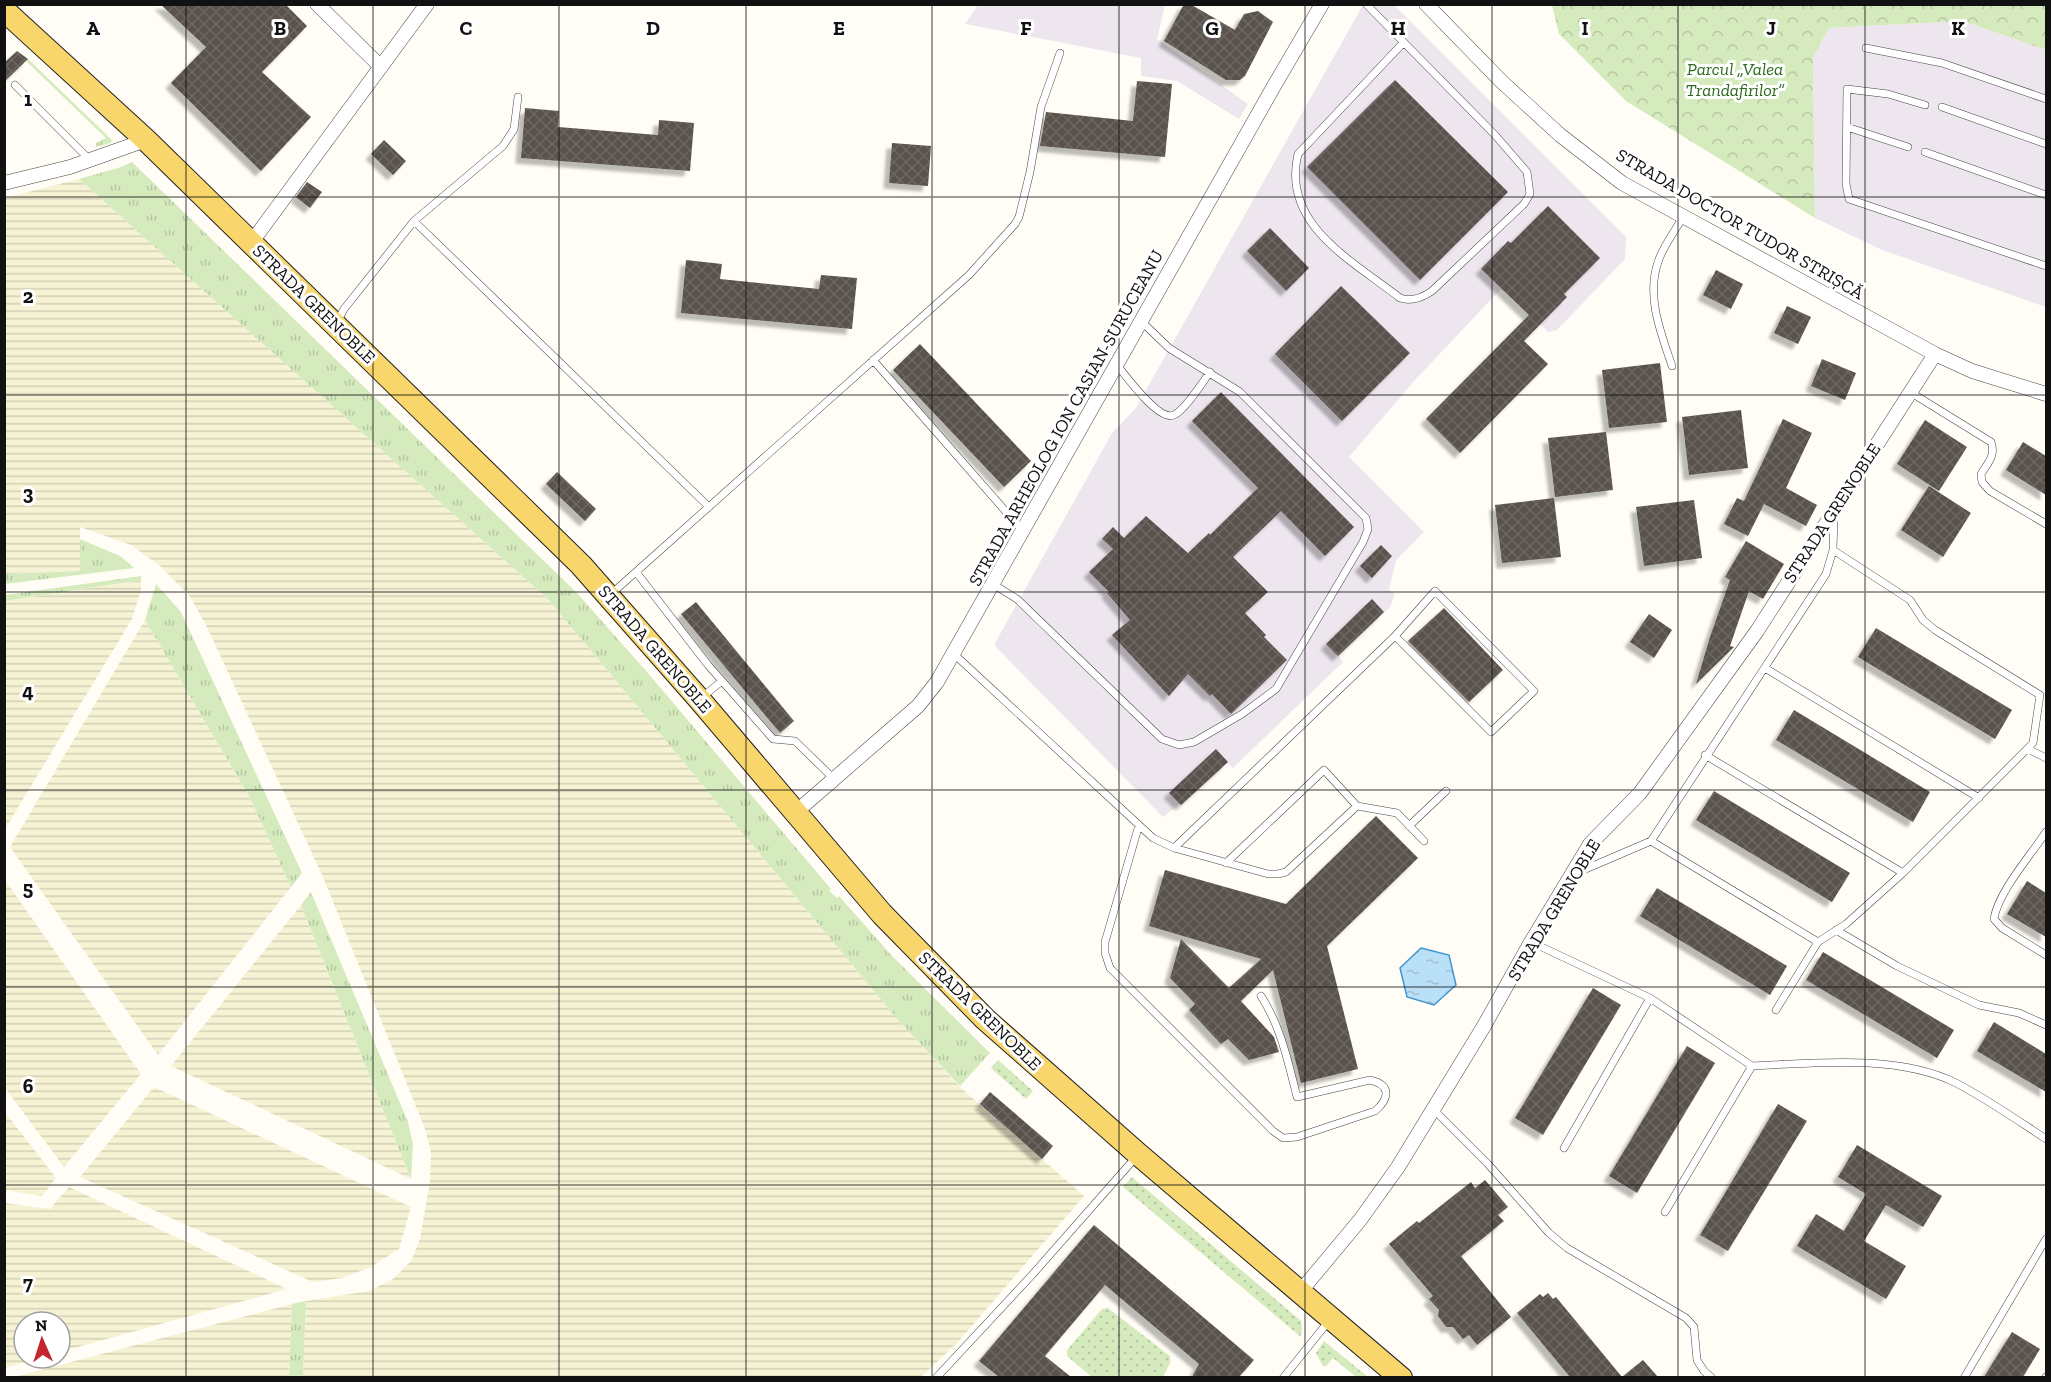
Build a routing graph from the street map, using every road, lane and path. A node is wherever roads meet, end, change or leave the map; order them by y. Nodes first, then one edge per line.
1 (318, 4) edge
2 (427, 4) edge
3 (1322, 4) edge
4 (1366, 4) edge
5 (1426, 4) edge
6 (4, 10) edge
7 (1403, 43) junction
8 (1866, 48) dead end
9 (1060, 53) dead end
10 (381, 67) junction
11 (15, 85) dead end
12 (518, 97) dead end
13 (2046, 99) edge
14 (1925, 105) dead end
15 (1942, 107) dead end
16 (1846, 127) junction
17 (146, 140) junction
18 (2046, 144) edge
19 (1908, 147) dead end
20 (1925, 152) dead end
21 (90, 160) junction
22 (4, 183) edge
23 (2046, 195) edge
24 (1683, 217) junction
25 (414, 221) junction
26 (251, 243) junction
27 (2046, 266) edge
28 (1141, 321) junction
29 (336, 324) junction
30 (1935, 354) junction
31 (873, 360) junction
32 (1117, 365) junction
33 (1672, 366) dead end
34 (1210, 372) junction
35 (1910, 392) junction
36 (2046, 394) edge
37 (709, 507) junction
38 (1835, 510) junction
39 (2046, 524) edge
40 (1023, 531) junction
41 (1833, 550) junction
42 (636, 572) junction
43 (993, 584) junction
44 (609, 596) junction
45 (1395, 636) junction
46 (954, 654) junction
47 (1765, 668) junction
48 (722, 681) junction
49 (699, 699) junction
50 (2028, 749) junction
51 (1706, 755) junction
52 (2046, 758) edge
53 (834, 779) junction
54 (1446, 792) dead end
55 (1979, 798) junction
56 (1357, 806) junction
57 (796, 812) junction
58 (1139, 825) junction
59 (1409, 826) junction
60 (2046, 832) edge
61 (1424, 840) dead end
62 (1651, 841) junction
63 (1174, 848) junction
64 (1226, 863) junction
65 (1903, 873) junction
66 (1572, 875) junction
67 (1836, 930) junction
68 (1531, 942) junction
69 (1818, 942) junction
70 (2046, 955) edge
71 (1260, 996) dead end
72 (1650, 998) junction
73 (1776, 1010) dead end
74 (2046, 1025) edge
75 (1752, 1066) junction
76 (1432, 1108) junction
77 (2046, 1139) edge
78 (1564, 1148) dead end
79 (1138, 1154) junction
80 (1665, 1212) dead end
81 (2046, 1239) edge
82 (1300, 1292) junction
83 (1331, 1318) junction
84 (936, 1377) edge
85 (1283, 1377) edge
86 (1401, 1377) edge
87 (1712, 1377) edge
88 (1964, 1377) edge

1 - 10 street
2 - 10 street
3 - 28 street, STRADA ARHEOLOG ION CASIAN-SURUCEANU
4 - 7 lane
5 - 24 street, STRADA DOCTOR TUDOR STRIȘCĂ
6 - 17 main road, STRADA GRENOBLE
7 - 7 lane
8 - 13 lane
9 - 31 lane
10 - 26 street
11 - 21 lane
12 - 25 lane
14 - 16 lane
15 - 18 lane
16 - 19 lane
16 - 27 lane
17 - 21 street
17 - 26 main road, STRADA GRENOBLE
20 - 23 lane
21 - 22 street
24 - 30 street, STRADA DOCTOR TUDOR STRIȘCĂ
24 - 33 lane
25 - 29 lane
25 - 37 lane
26 - 29 main road, STRADA GRENOBLE
28 - 32 street, STRADA ARHEOLOG ION CASIAN-SURUCEANU
28 - 34 lane
29 - 44 main road, STRADA GRENOBLE
30 - 35 street, STRADA GRENOBLE
30 - 36 street, STRADA DOCTOR TUDOR STRIȘCĂ
31 - 37 lane
31 - 40 lane
32 - 34 lane
32 - 40 street, STRADA ARHEOLOG ION CASIAN-SURUCEANU
34 - 43 lane
35 - 38 street, STRADA GRENOBLE
35 - 39 lane
37 - 42 lane
38 - 41 lane
38 - 66 street, STRADA GRENOBLE
40 - 43 street, STRADA ARHEOLOG ION CASIAN-SURUCEANU
41 - 47 lane
41 - 50 lane
42 - 44 lane
42 - 48 lane
43 - 46 street, STRADA ARHEOLOG ION CASIAN-SURUCEANU
44 - 49 main road, STRADA GRENOBLE
45 - 45 lane
45 - 63 lane
46 - 53 street, STRADA ARHEOLOG ION CASIAN-SURUCEANU
46 - 58 lane
47 - 51 lane
47 - 55 lane
48 - 49 lane
48 - 53 lane
49 - 57 main road, STRADA GRENOBLE
50 - 52 lane
50 - 55 lane
51 - 62 lane
51 - 65 lane
53 - 57 street, STRADA ARHEOLOG ION CASIAN-SURUCEANU
54 - 59 lane
55 - 65 lane
56 - 59 lane
56 - 64 lane
56 - 64 lane
57 - 79 main road, STRADA GRENOBLE
58 - 63 lane
58 - 71 lane
59 - 61 lane
60 - 70 lane
62 - 66 lane
62 - 69 lane
63 - 64 lane
65 - 67 lane
66 - 68 street, STRADA GRENOBLE
67 - 69 lane
67 - 74 lane
68 - 72 lane
68 - 76 street, STRADA GRENOBLE
69 - 73 lane
72 - 75 lane
72 - 78 lane
75 - 77 lane
75 - 80 lane
76 - 82 street, STRADA GRENOBLE
76 - 87 lane
79 - 82 main road, STRADA GRENOBLE
79 - 84 lane
81 - 88 lane
82 - 83 main road, STRADA GRENOBLE
83 - 85 lane
83 - 86 main road, STRADA GRENOBLE

